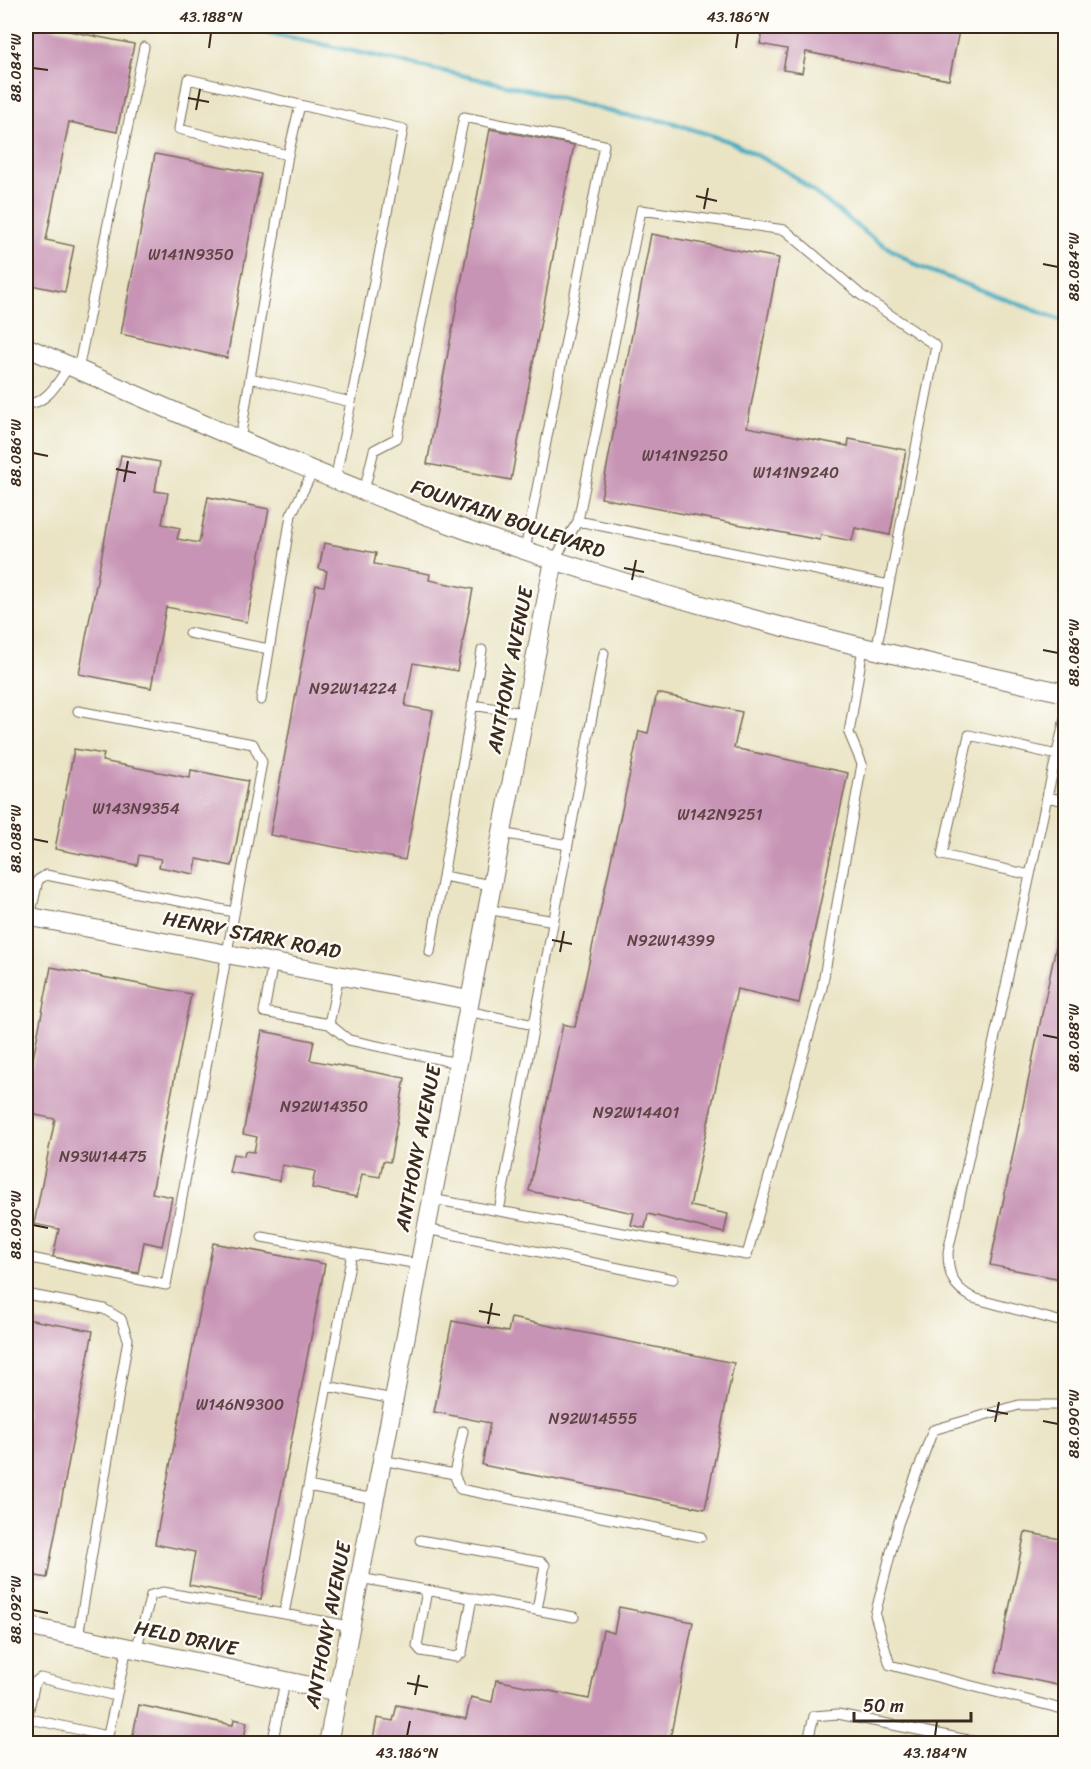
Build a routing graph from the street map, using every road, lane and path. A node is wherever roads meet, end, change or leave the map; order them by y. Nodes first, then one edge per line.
1 (144, 47) dead end
2 (300, 105) junction
3 (288, 155) junction
4 (26, 347) edge
5 (74, 368) junction
6 (250, 378) junction
7 (351, 402) junction
8 (26, 404) edge
9 (240, 440) junction
10 (313, 471) junction
11 (335, 480) junction
12 (364, 491) junction
13 (578, 521) junction
14 (525, 550) junction
15 (554, 560) junction
16 (890, 585) junction
17 (189, 633) dead end
18 (269, 649) junction
19 (482, 650) dead end
20 (869, 650) junction
21 (604, 653) dead end
22 (1065, 693) edge
23 (261, 700) dead end
24 (472, 705) junction
25 (78, 711) dead end
26 (524, 714) junction
27 (1065, 714) edge
28 (1061, 756) edge
29 (1047, 797) junction
30 (1065, 801) edge
31 (501, 833) junction
32 (568, 845) junction
33 (1030, 875) junction
34 (443, 876) junction
35 (491, 885) junction
36 (486, 909) junction
37 (234, 912) junction
38 (28, 916) edge
39 (554, 921) junction
40 (430, 952) dead end
41 (225, 953) junction
42 (273, 962) junction
43 (339, 975) junction
44 (468, 1005) junction
45 (329, 1024) junction
46 (534, 1025) junction
47 (457, 1063) junction
48 (432, 1199) junction
49 (499, 1211) junction
50 (426, 1229) junction
51 (262, 1237) dead end
52 (352, 1253) junction
53 (26, 1257) edge
54 (419, 1264) junction
55 (673, 1279) dead end
56 (26, 1294) edge
57 (1065, 1323) edge
58 (327, 1386) junction
59 (393, 1399) junction
60 (1065, 1405) edge
61 (463, 1431) dead end
62 (382, 1460) junction
63 (454, 1474) junction
64 (308, 1486) junction
65 (375, 1499) junction
66 (700, 1537) dead end
67 (420, 1540) dead end
68 (360, 1578) junction
69 (427, 1590) junction
70 (472, 1598) junction
71 (537, 1610) junction
72 (284, 1614) junction
73 (574, 1617) dead end
74 (26, 1626) edge
75 (350, 1626) junction
76 (78, 1637) junction
77 (132, 1649) junction
78 (285, 1682) junction
79 (338, 1692) junction
80 (116, 1696) junction
81 (1065, 1710) edge
82 (26, 1718) edge
83 (107, 1740) edge
84 (272, 1743) edge
85 (328, 1743) edge
86 (807, 1743) edge
87 (988, 1743) edge

1 - 5 lane
2 - 3 lane
2 - 3 lane
2 - 7 lane
3 - 6 lane
4 - 5 street, FOUNTAIN BOULEVARD
5 - 8 lane
5 - 9 street, FOUNTAIN BOULEVARD
6 - 7 lane
6 - 9 lane
7 - 11 lane
9 - 10 street, FOUNTAIN BOULEVARD
10 - 11 street, FOUNTAIN BOULEVARD
10 - 18 lane
11 - 12 street, FOUNTAIN BOULEVARD
12 - 14 street, FOUNTAIN BOULEVARD
12 - 14 lane
13 - 15 lane
13 - 16 lane
13 - 16 lane
14 - 15 street, FOUNTAIN BOULEVARD
15 - 20 street, FOUNTAIN BOULEVARD
15 - 26 street, ANTHONY AVENUE
16 - 20 lane
17 - 18 lane
18 - 23 lane
19 - 24 lane
20 - 22 street, FOUNTAIN BOULEVARD
20 - 49 lane
21 - 32 lane
24 - 26 lane
24 - 34 lane
25 - 37 lane
26 - 31 street, ANTHONY AVENUE
27 - 28 lane
28 - 29 lane
28 - 33 lane
29 - 30 lane
29 - 33 lane
31 - 32 lane
31 - 35 street, ANTHONY AVENUE
32 - 39 lane
33 - 57 lane
34 - 35 lane
34 - 40 lane
35 - 36 street, ANTHONY AVENUE
36 - 39 lane
36 - 44 street, ANTHONY AVENUE
37 - 38 lane
37 - 41 lane
38 - 41 street, HENRY STARK ROAD
39 - 46 lane
41 - 42 street, HENRY STARK ROAD
41 - 53 lane
42 - 43 street, HENRY STARK ROAD
42 - 45 lane
43 - 44 street, HENRY STARK ROAD
43 - 45 lane
44 - 46 lane
44 - 47 street, ANTHONY AVENUE
45 - 47 lane
46 - 49 lane
47 - 48 street, ANTHONY AVENUE
48 - 49 lane
48 - 50 street, ANTHONY AVENUE
50 - 54 street, ANTHONY AVENUE
50 - 55 lane
51 - 52 lane
52 - 54 lane
52 - 58 lane
54 - 59 street, ANTHONY AVENUE
56 - 76 lane
58 - 59 lane
58 - 64 lane
59 - 62 street, ANTHONY AVENUE
60 - 81 lane
61 - 63 lane
62 - 63 lane
62 - 65 street, ANTHONY AVENUE
63 - 66 lane
64 - 65 lane
64 - 72 lane
65 - 68 street, ANTHONY AVENUE
67 - 71 lane
68 - 69 lane
68 - 75 street, ANTHONY AVENUE
69 - 70 lane
69 - 70 lane
70 - 71 lane
71 - 73 lane
72 - 75 lane
72 - 77 lane
74 - 76 street, HELD DRIVE
75 - 79 street, ANTHONY AVENUE
76 - 77 street, HELD DRIVE
77 - 78 street, HELD DRIVE
77 - 80 lane
78 - 79 street, HELD DRIVE
78 - 84 lane
79 - 85 street, ANTHONY AVENUE
80 - 82 lane
80 - 83 lane
82 - 83 lane
86 - 87 lane

